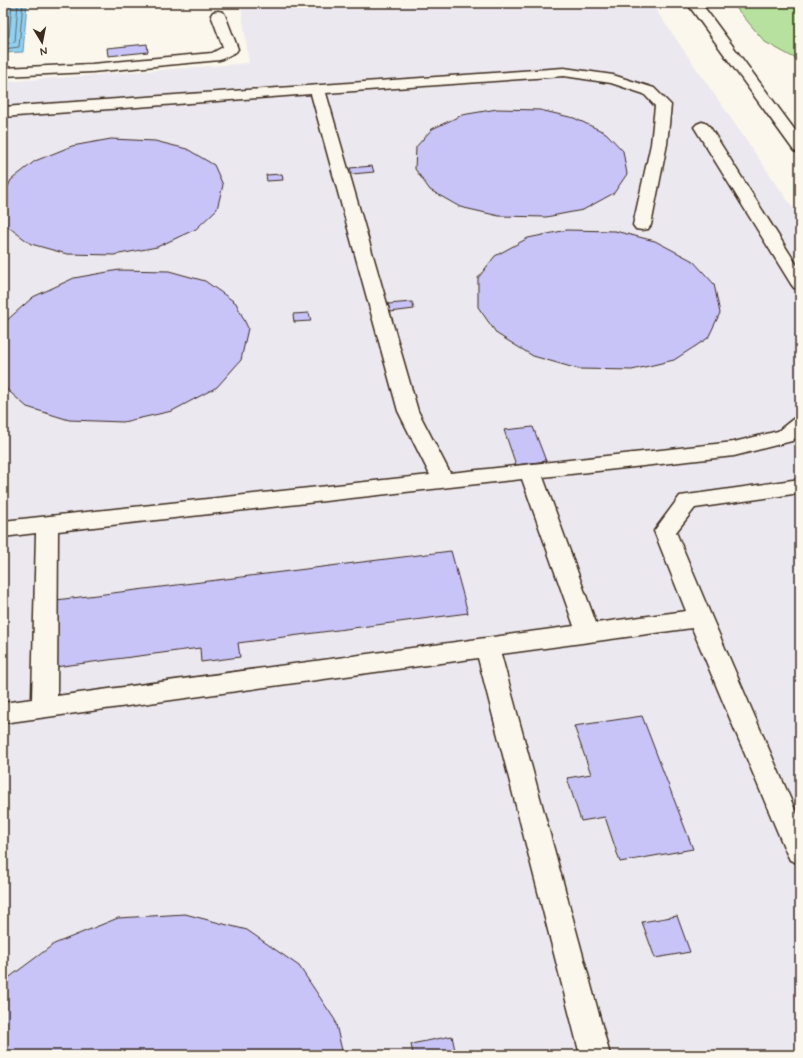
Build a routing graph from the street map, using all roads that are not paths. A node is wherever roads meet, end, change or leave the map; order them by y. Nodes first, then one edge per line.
1 (694, 3) edge
2 (218, 16) dead end
3 (3, 72) edge
4 (317, 89) junction
5 (3, 112) edge
6 (702, 127) dead end
7 (800, 148) edge
8 (642, 225) dead end
9 (800, 284) edge
10 (800, 424) edge
11 (530, 471) junction
12 (444, 481) junction
13 (800, 486) edge
14 (47, 524) junction
15 (3, 529) edge
16 (700, 618) junction
17 (588, 633) junction
18 (487, 647) junction
19 (44, 707) junction
20 (3, 713) edge
21 (800, 852) edge
22 (596, 1055) edge

1 - 7 lane
2 - 3 lane
4 - 5 lane
4 - 8 lane
4 - 12 lane
6 - 9 lane
10 - 11 lane
11 - 12 lane
11 - 17 lane
12 - 14 lane
13 - 16 lane
14 - 15 lane
14 - 19 lane
16 - 17 lane
16 - 21 lane
17 - 18 lane
18 - 19 lane
18 - 22 lane
19 - 20 lane

